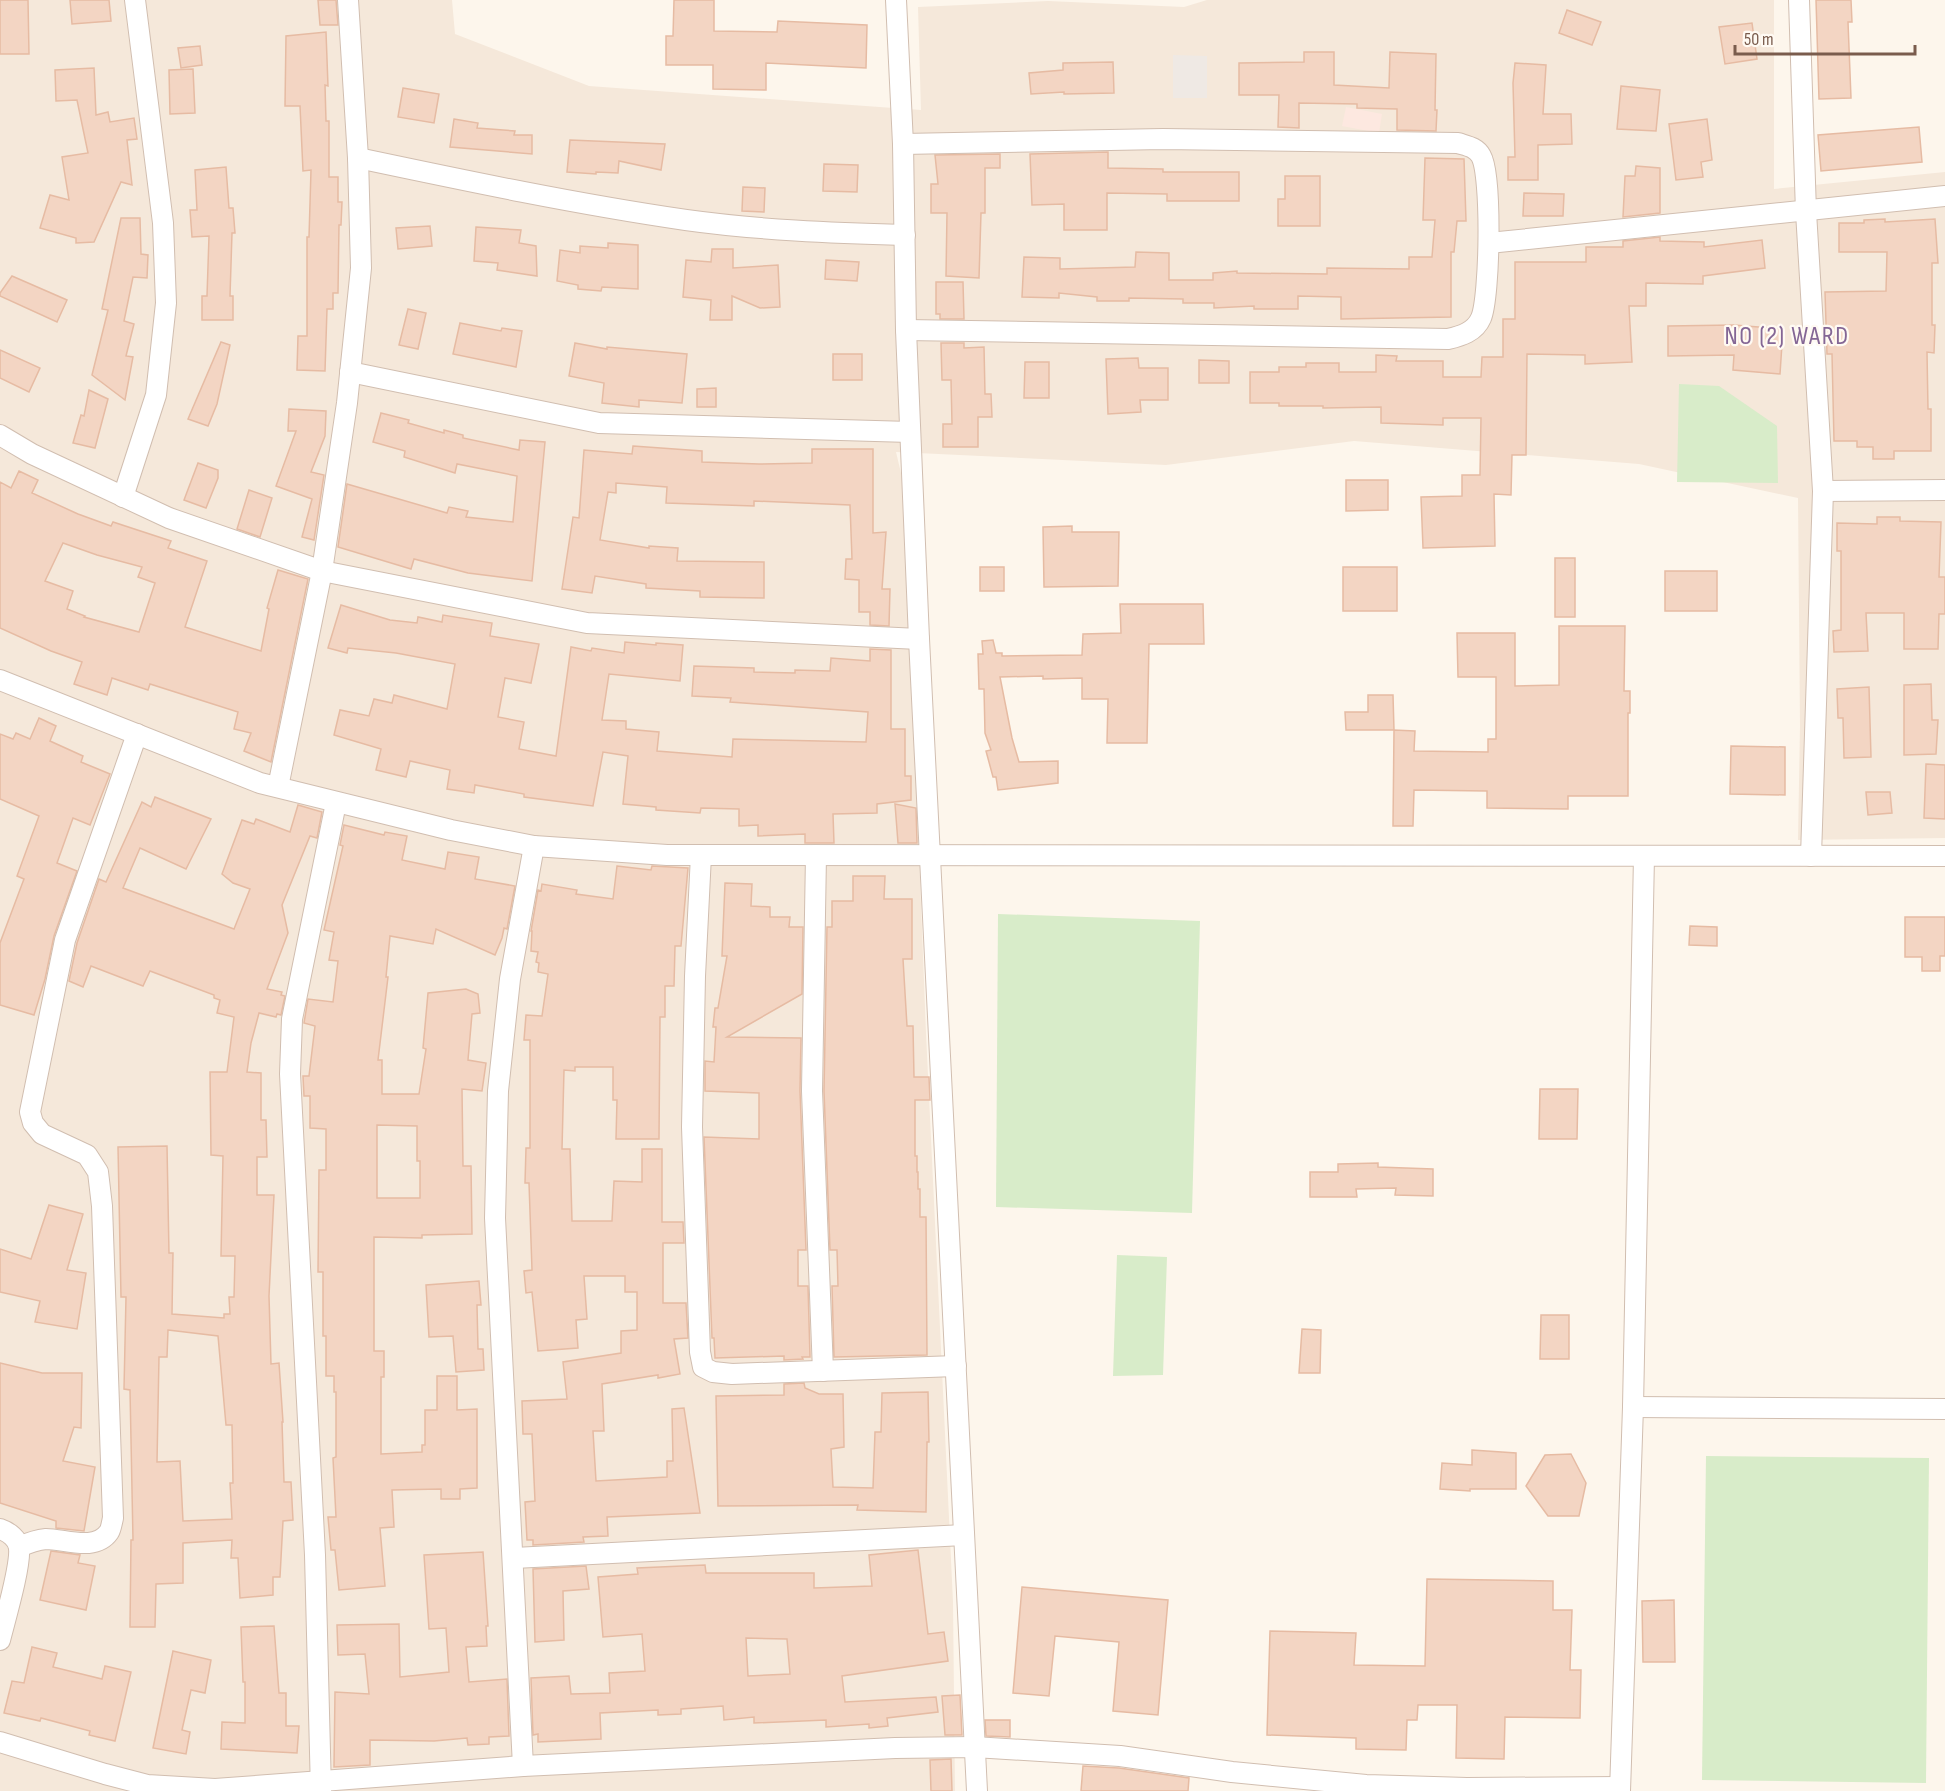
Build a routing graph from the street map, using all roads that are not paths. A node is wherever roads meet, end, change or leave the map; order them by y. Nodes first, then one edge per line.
1 (135, 0) edge
2 (348, 0) edge
3 (896, 0) edge
4 (1799, 0) edge
5 (903, 144) junction
6 (358, 158) junction
7 (1945, 196) edge
8 (1806, 212) junction
9 (905, 236) junction
10 (1489, 243) junction
11 (906, 330) junction
12 (350, 372) junction
13 (910, 432) junction
14 (0, 435) edge
15 (1945, 490) edge
16 (1823, 491) junction
17 (123, 497) junction
18 (322, 571) junction
19 (919, 639) junction
20 (0, 680) edge
21 (137, 734) junction
22 (278, 787) junction
23 (336, 803) junction
24 (534, 846) junction
25 (701, 855) junction
26 (816, 855) junction
27 (930, 856) junction
28 (1644, 856) junction
29 (1811, 856) junction
30 (1945, 856) edge
31 (956, 1366) junction
32 (823, 1371) junction
33 (1633, 1407) junction
34 (1945, 1409) edge
35 (0, 1529) edge
36 (964, 1535) junction
37 (19, 1547) junction
38 (514, 1558) junction
39 (0, 1640) edge
40 (0, 1742) edge
41 (974, 1747) junction
42 (523, 1766) junction
43 (321, 1786) edge
44 (1620, 1789) edge
45 (977, 1791) edge

1 - 17 street
2 - 6 street
3 - 5 street
4 - 8 street
5 - 9 street
5 - 10 street
6 - 9 street
6 - 12 street
7 - 8 street
8 - 10 street
8 - 16 street
9 - 11 street
10 - 11 street
11 - 13 street
12 - 13 street
12 - 18 street
13 - 19 street
14 - 17 street
15 - 16 street
16 - 29 street
17 - 18 street
18 - 19 street
18 - 22 street
19 - 27 street
20 - 21 street
21 - 22 street
21 - 37 street
22 - 23 street
23 - 24 street
23 - 43 street
24 - 25 street
24 - 38 street
25 - 26 street
25 - 32 street
26 - 27 street
26 - 32 street
27 - 28 street
27 - 31 street
28 - 29 street
28 - 33 street
29 - 30 street
31 - 32 street
31 - 36 street
33 - 34 street
33 - 44 street
35 - 37 street
36 - 38 street
36 - 41 street
37 - 39 street
38 - 42 street
40 - 43 street
41 - 42 street
41 - 44 street
41 - 45 street
42 - 43 street

